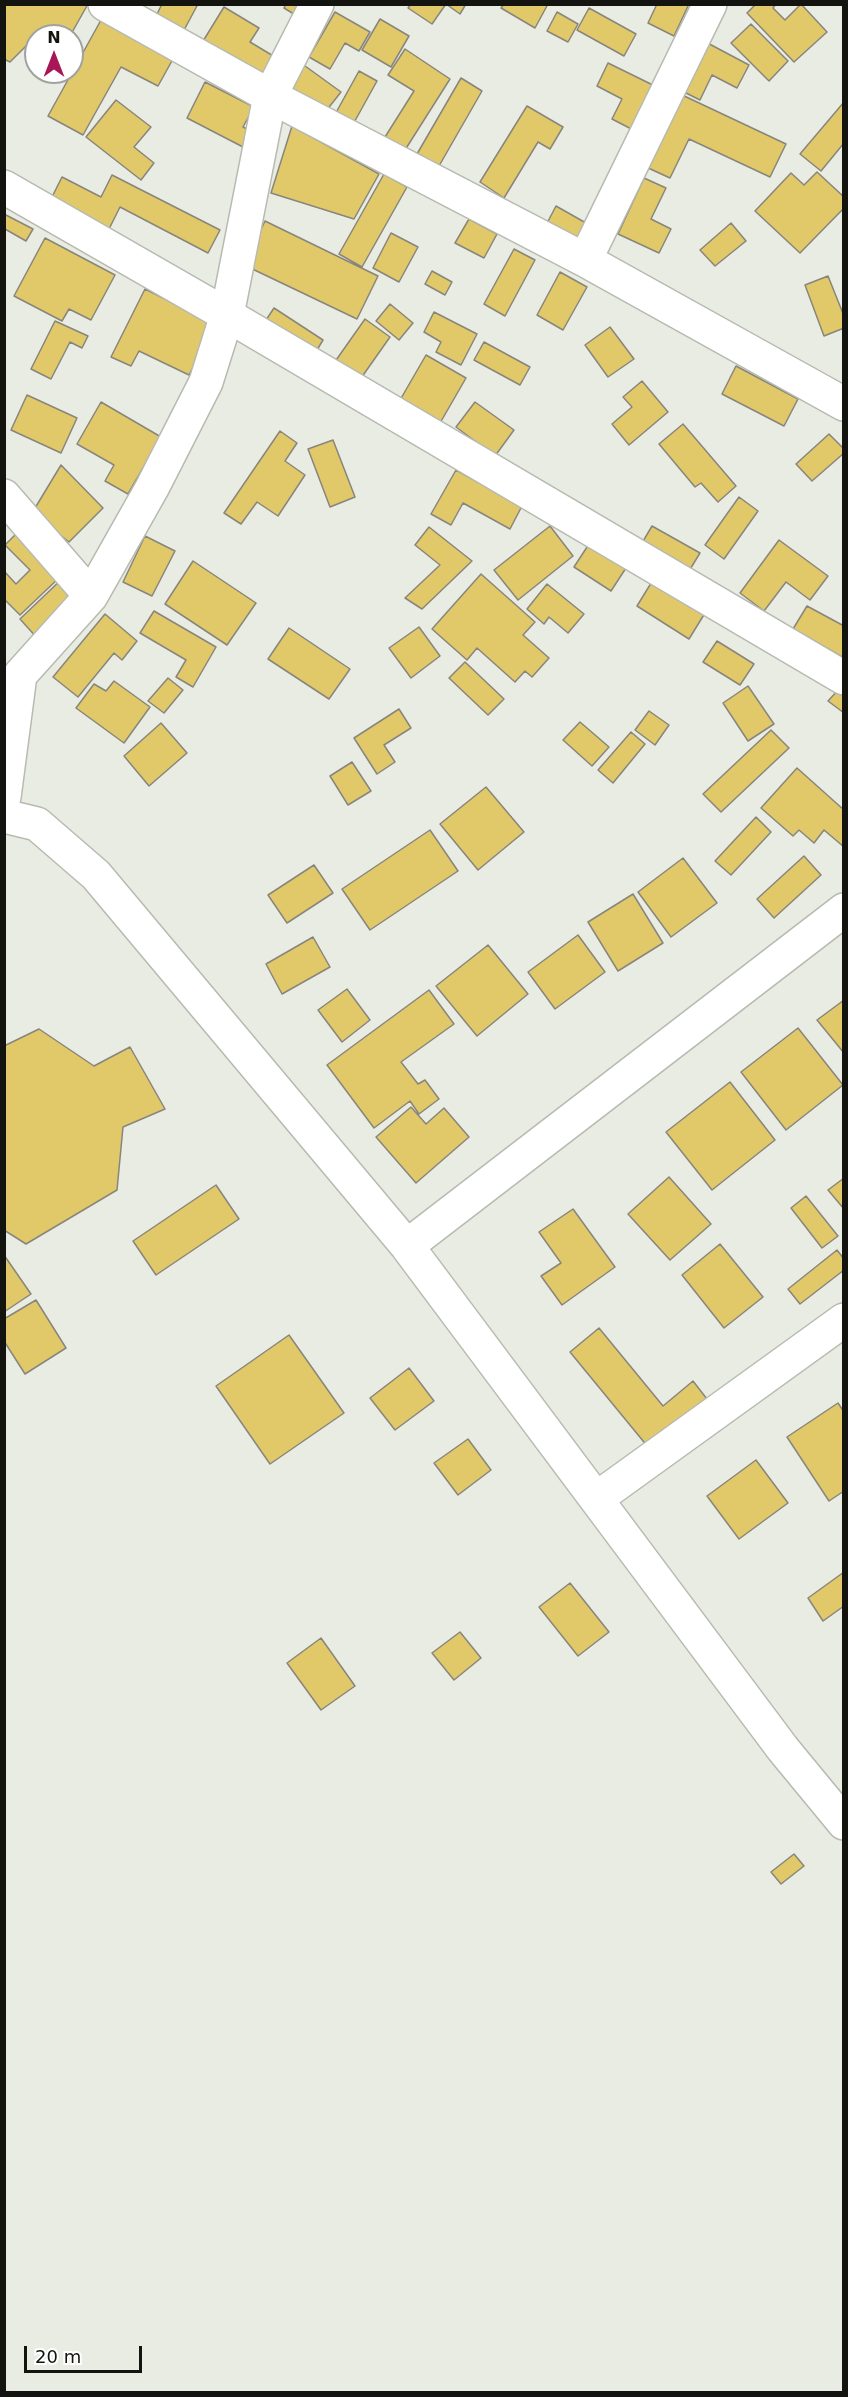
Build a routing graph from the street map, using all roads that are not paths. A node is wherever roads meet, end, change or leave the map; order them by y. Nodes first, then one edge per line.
1 (105, 4) edge
2 (317, 4) edge
3 (710, 4) edge
4 (270, 96) junction
5 (4, 187) edge
6 (585, 260) junction
7 (227, 315) junction
8 (843, 404) edge
9 (4, 496) edge
10 (91, 596) junction
11 (843, 678) edge
12 (4, 796) edge
13 (4, 816) edge
14 (843, 910) edge
15 (407, 1246) junction
16 (843, 1320) edge
17 (596, 1499) junction
18 (833, 1787) edge
19 (843, 1823) edge

1 - 4 street
2 - 4 street
3 - 6 street
4 - 6 street
4 - 7 street
5 - 7 street
6 - 8 street
7 - 10 street
7 - 11 street
9 - 10 street
10 - 12 street
13 - 15 street
14 - 15 street
15 - 17 street
16 - 17 street
17 - 18 street
18 - 19 street

